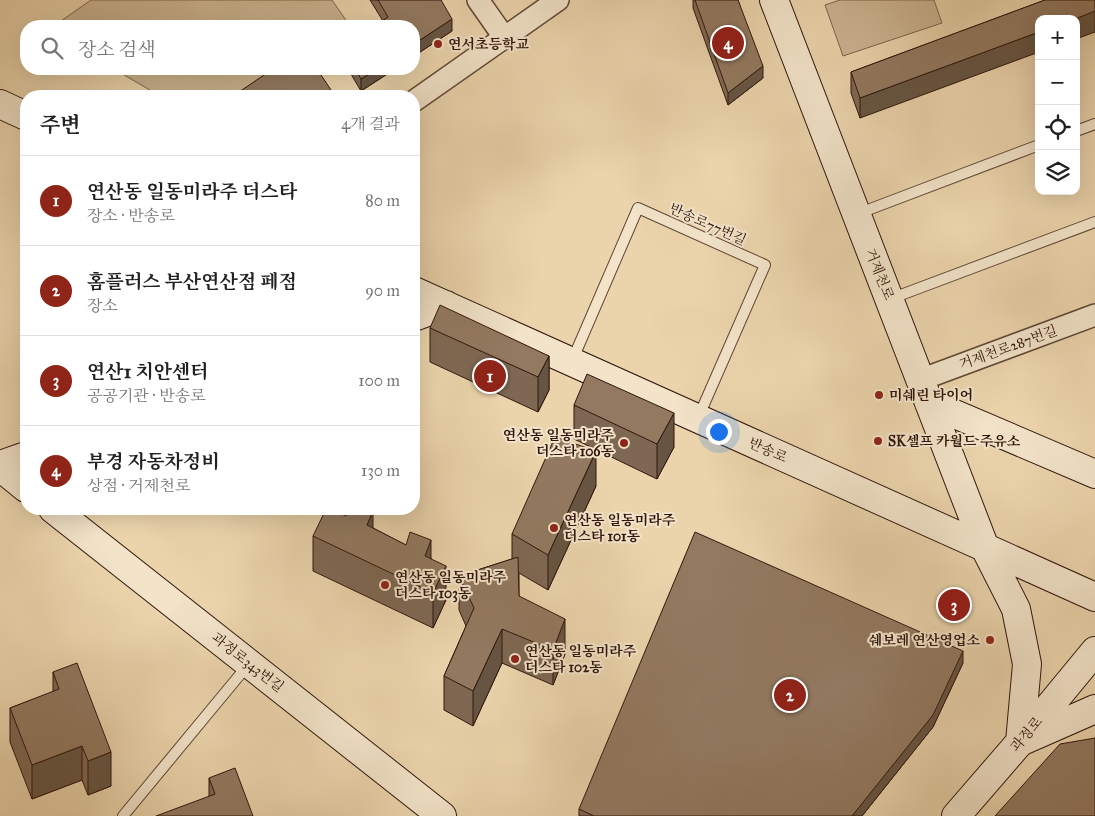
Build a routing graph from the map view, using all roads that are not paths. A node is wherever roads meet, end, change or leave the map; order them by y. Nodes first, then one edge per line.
1 (478, 0) edge
2 (558, 0) edge
3 (774, 0) edge
4 (504, 37) junction
5 (420, 97) edge
6 (0, 104) edge
7 (20, 113) edge
8 (1095, 124) edge
9 (1080, 130) edge
10 (1035, 147) edge
11 (856, 214) junction
12 (1095, 222) edge
13 (420, 293) edge
14 (890, 299) junction
15 (446, 305) junction
16 (420, 315) edge
17 (1095, 315) edge
18 (571, 361) junction
19 (925, 392) junction
20 (698, 418) junction
21 (20, 458) edge
22 (0, 466) edge
23 (1095, 474) edge
24 (20, 483) edge
25 (61, 515) edge
26 (986, 548) junction
27 (1095, 597) edge
28 (1095, 651) edge
29 (249, 664) junction
30 (1095, 709) edge
31 (1020, 742) junction
32 (123, 816) edge
33 (442, 816) edge
34 (956, 816) edge

1 - 4 street
2 - 4 street
3 - 11 main road, 거제천로
4 - 5 street
6 - 7 main road
8 - 9 lane
10 - 11 lane
11 - 14 main road, 거제천로
12 - 14 lane
13 - 15 main road, 반송로
14 - 19 main road, 거제천로
15 - 16 main road
15 - 18 main road, 반송로
17 - 19 street, 거제천로287번길
18 - 20 main road, 반송로
18 - 20 lane, 반송로77번길
19 - 23 main road
19 - 26 main road, 거제천로
20 - 26 main road, 반송로
21 - 22 main road
22 - 24 main road
25 - 29 main road, 과정로343번길
26 - 27 main road, 반송로
26 - 31 main road, 거제천로
28 - 31 main road, 과정로
29 - 32 lane
29 - 33 main road, 과정로343번길
30 - 31 main road
31 - 34 main road, 과정로

